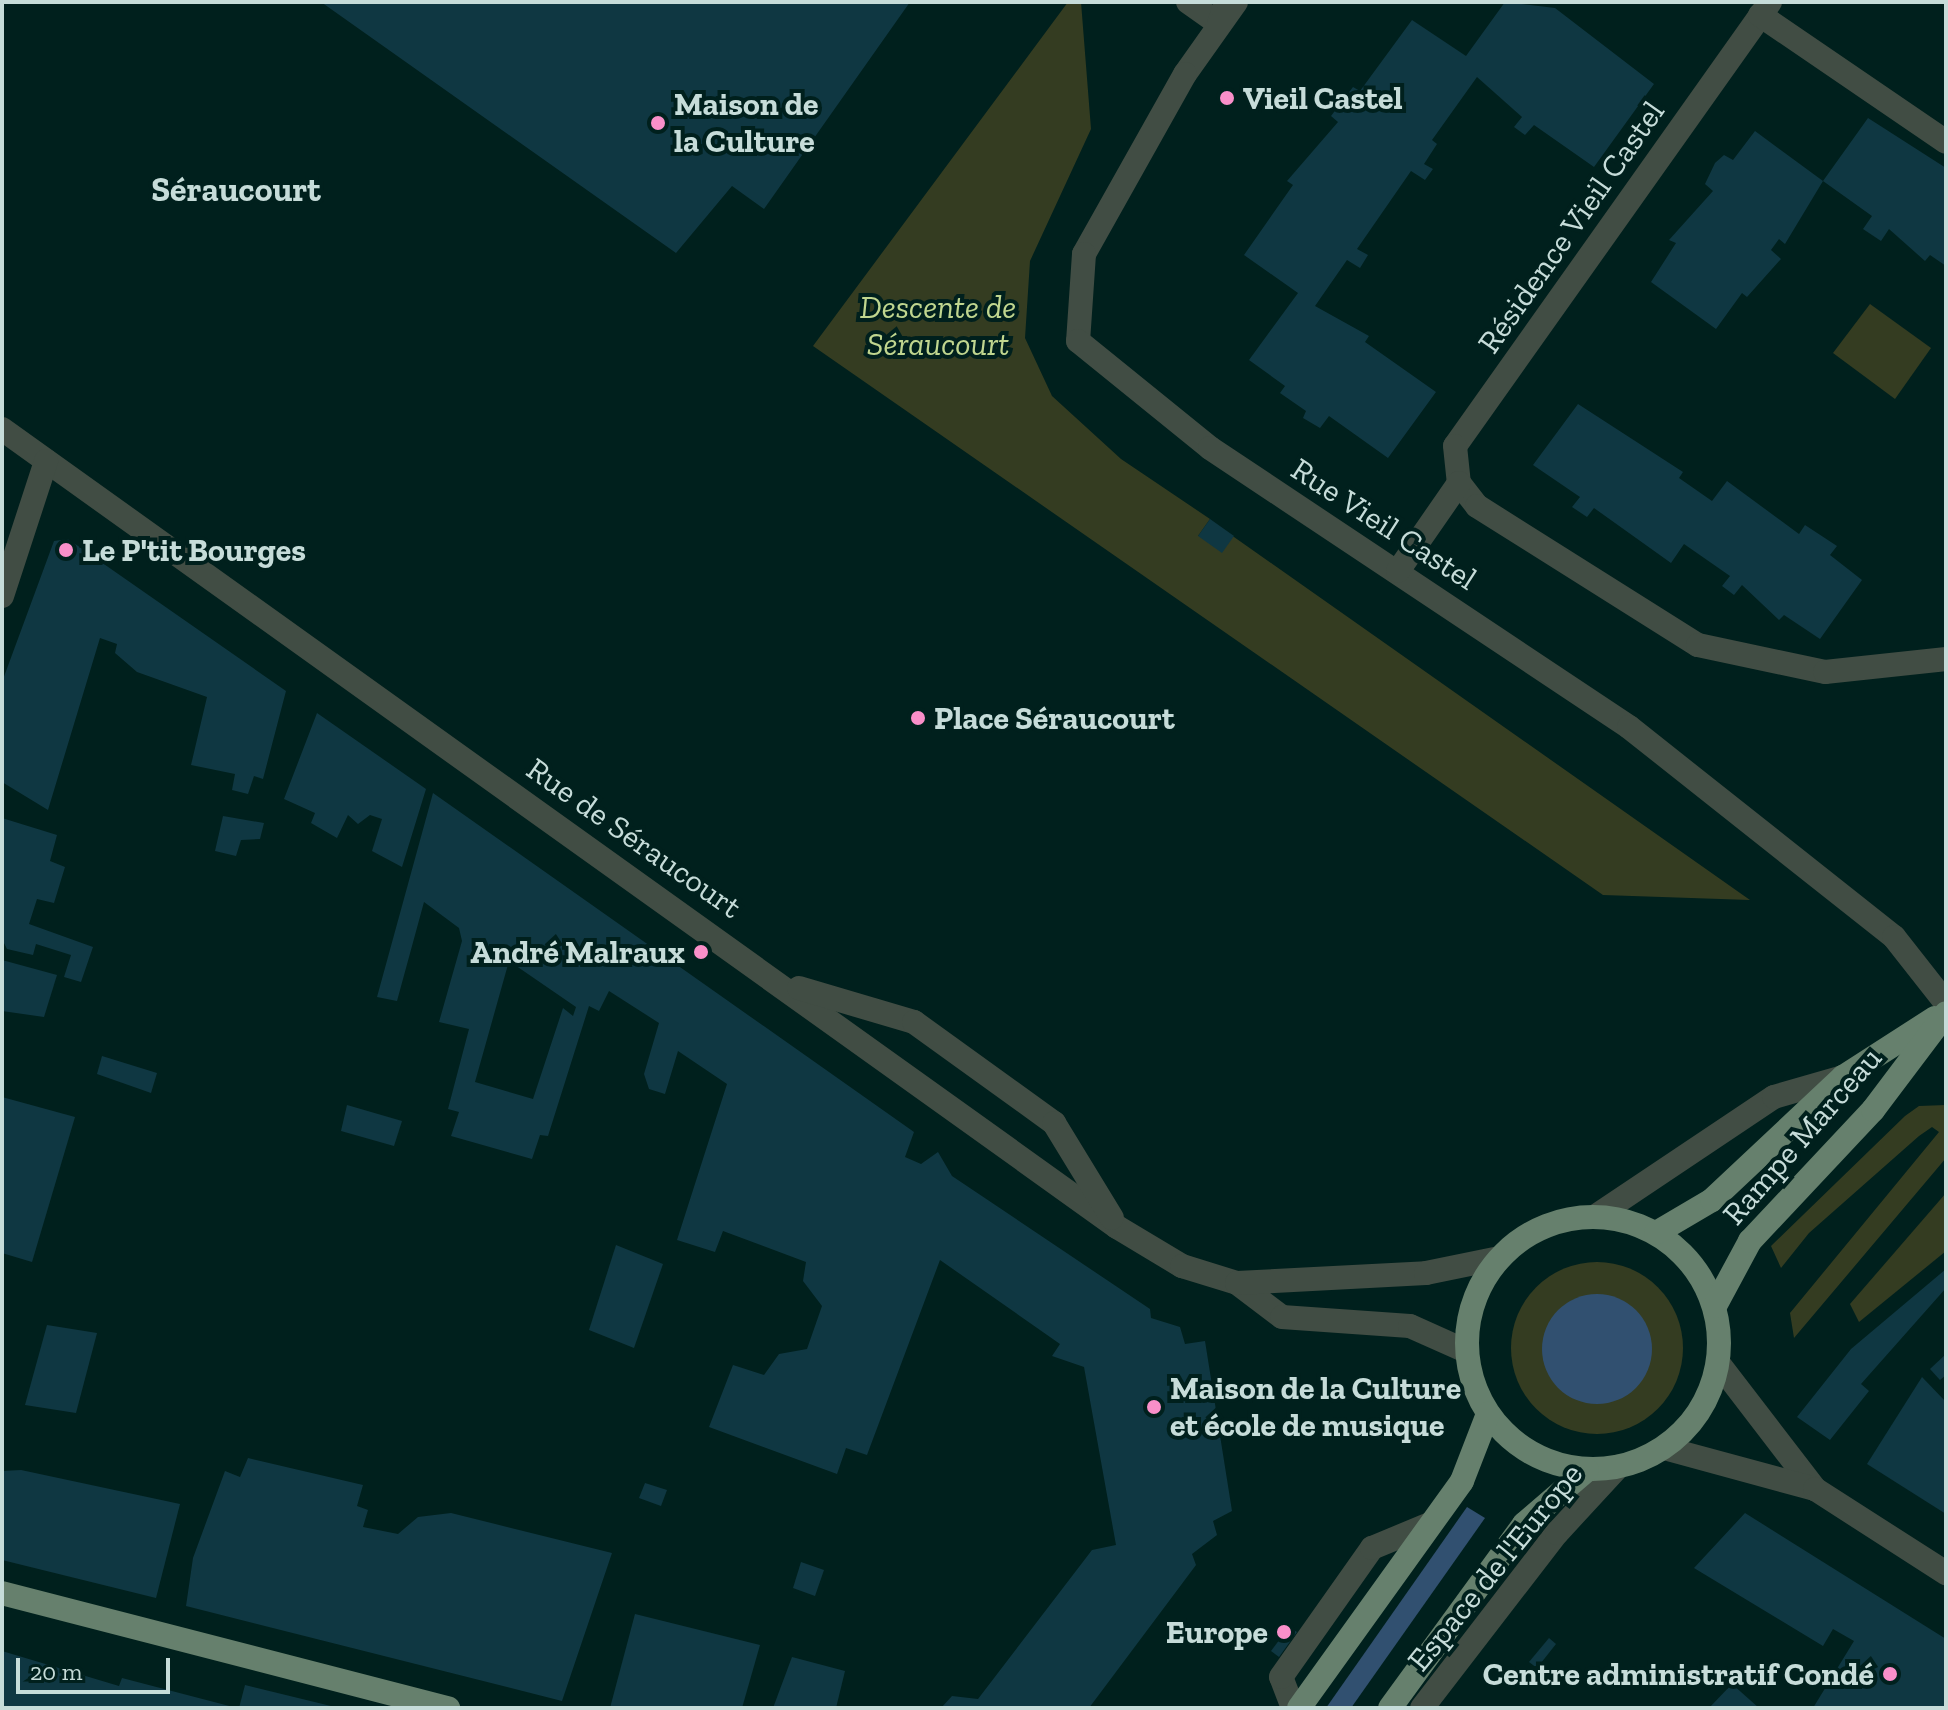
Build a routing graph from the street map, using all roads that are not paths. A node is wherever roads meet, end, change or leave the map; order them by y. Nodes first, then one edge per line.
1 (1188, 2) edge
2 (1236, 2) edge
3 (1765, 8) edge
4 (1222, 13) edge
5 (1946, 142) edge
6 (2, 429) edge
7 (46, 461) junction
8 (1459, 483) junction
9 (1398, 571) junction
10 (2, 596) edge
11 (1946, 659) edge
12 (782, 983) junction
13 (1946, 1003) edge
14 (1946, 1012) edge
15 (1843, 1077) junction
16 (1596, 1216) junction
17 (1117, 1227) junction
18 (1656, 1233) junction
19 (1499, 1258) junction
20 (1237, 1283) junction
21 (1715, 1306) junction
22 (1466, 1351) junction
23 (1719, 1364) junction
24 (1488, 1414) junction
25 (1664, 1448) junction
26 (1618, 1467) junction
27 (1587, 1470) junction
28 (1815, 1489) junction
29 (1430, 1524) junction
30 (1946, 1573) edge
31 (2, 1593) edge
32 (448, 1708) edge
33 (1293, 1708) edge
34 (1299, 1708) edge
35 (1390, 1708) edge
36 (1422, 1708) edge

1 - 4 street
2 - 4 street, Rue Vieil Castel
3 - 5 street, Résidence Vieil Castel
3 - 8 street, Résidence Vieil Castel
4 - 9 street, Rue Vieil Castel
6 - 7 street, Rue de Séraucourt
7 - 10 street
7 - 12 street, Rue de Séraucourt
8 - 9 street
8 - 11 street
9 - 13 street, Rue Vieil Castel
12 - 17 street, Rue de Séraucourt
12 - 17 street
14 - 15 main road, Rampe Marceau
14 - 21 main road, Rampe Marceau
15 - 16 street, Rampe Marceau
15 - 18 main road, Rampe Marceau
16 - 18 main road
16 - 19 main road
17 - 20 street, Rue de Séraucourt
18 - 21 main road
19 - 20 street, Rue de Séraucourt
19 - 22 main road
20 - 22 street, Rue de Séraucourt
21 - 23 main road
22 - 24 main road
23 - 25 main road
23 - 28 street
24 - 27 main road
24 - 29 main road
25 - 26 main road
25 - 28 street
26 - 27 main road
26 - 36 street, Espace de l'Europe
27 - 35 main road, Espace de l'Europe
28 - 30 street
29 - 33 street
29 - 34 main road
31 - 32 main road

